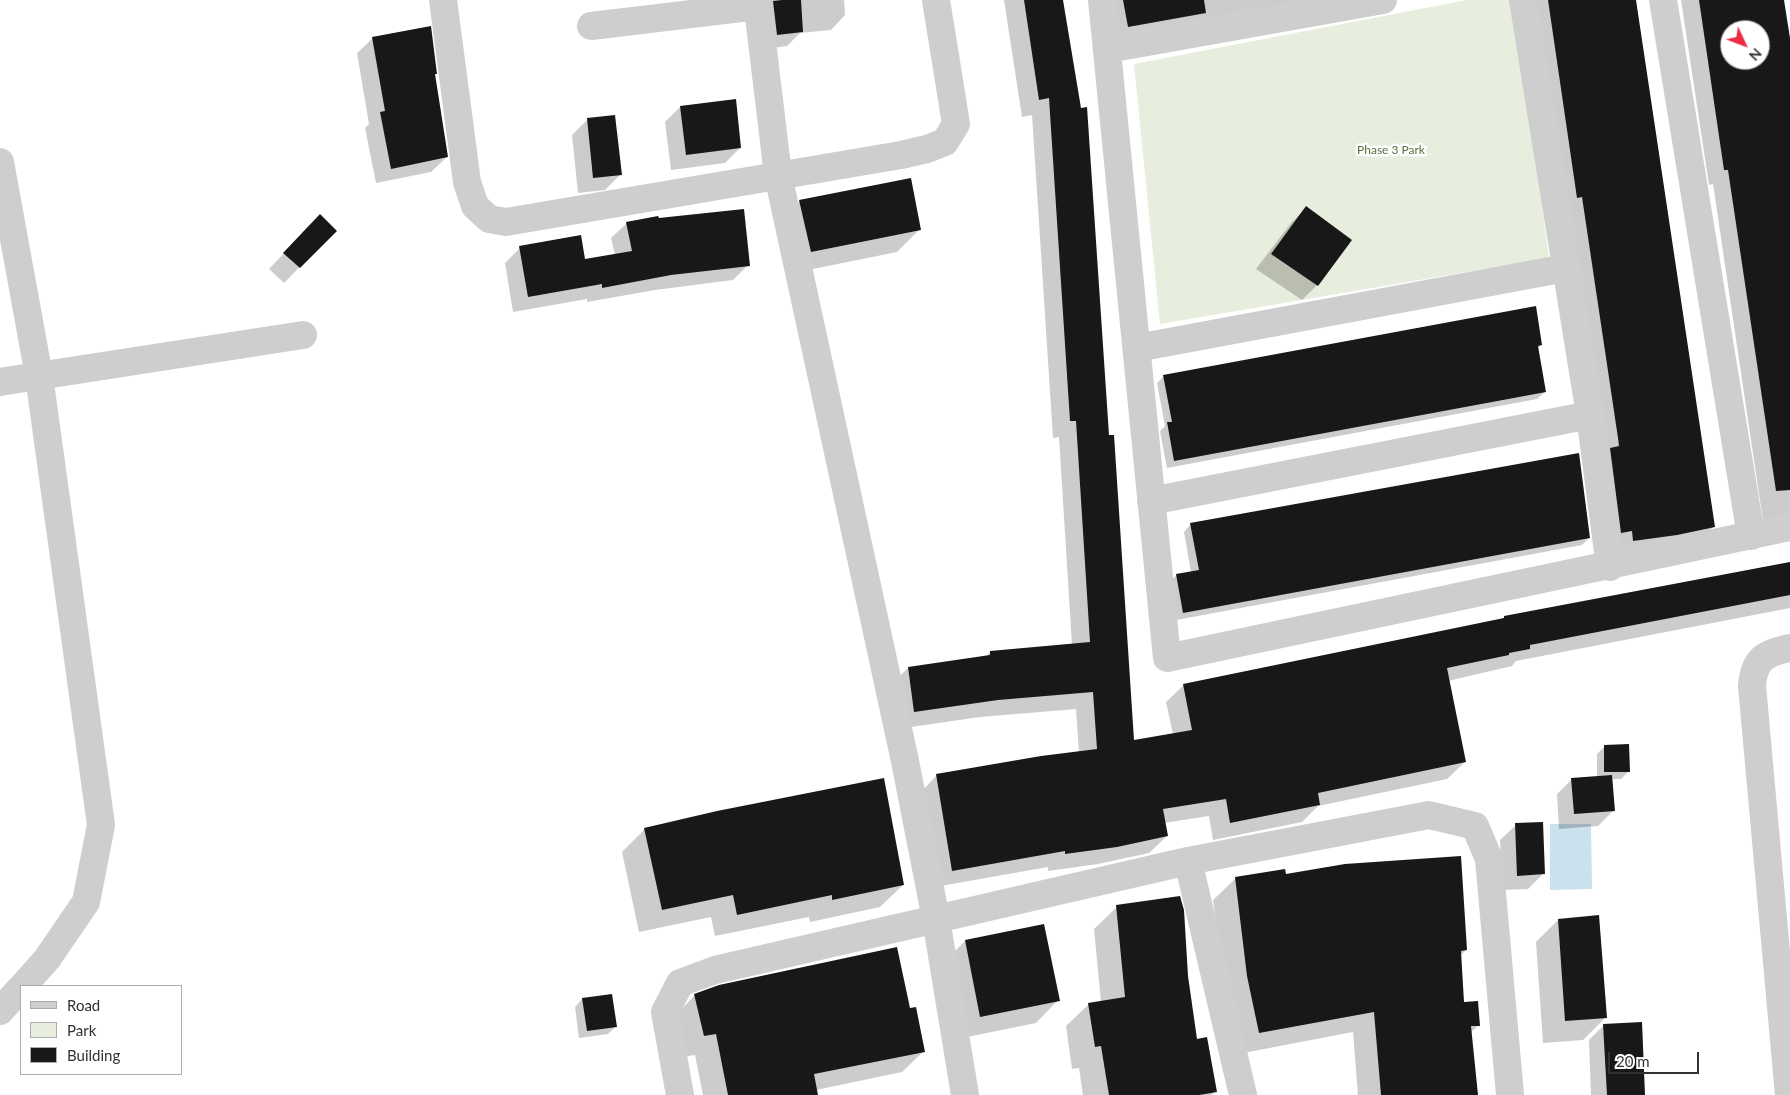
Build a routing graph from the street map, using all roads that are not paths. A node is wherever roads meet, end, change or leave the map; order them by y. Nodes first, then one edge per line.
1 (443, 0) edge
2 (936, 0) edge
3 (1102, 0) edge
4 (1384, 0) edge
5 (1523, 0) edge
6 (1663, 0) edge
7 (758, 3) edge
8 (592, 26) dead end
9 (1108, 49) junction
10 (0, 162) edge
11 (778, 175) junction
12 (1566, 268) junction
13 (303, 335) dead end
14 (1137, 348) junction
15 (39, 376) junction
16 (0, 382) edge
17 (1590, 415) junction
18 (1151, 501) junction
19 (1790, 527) edge
20 (1751, 536) junction
21 (1610, 566) junction
22 (1790, 648) edge
23 (1188, 861) junction
24 (936, 919) junction
25 (24, 985) edge
26 (20, 989) edge
27 (0, 1011) edge
28 (680, 1095) edge
29 (965, 1095) edge
30 (1243, 1095) edge
31 (1510, 1095) edge
32 (1788, 1095) edge

1 - 11 street
2 - 11 street
3 - 9 street
4 - 9 street
5 - 12 street
6 - 20 street
7 - 8 street
7 - 11 street
9 - 14 street
10 - 15 street
11 - 24 street
12 - 14 street
12 - 17 street
13 - 15 street
14 - 18 street
15 - 16 street
15 - 25 street
17 - 18 street
17 - 21 street
18 - 21 street
19 - 20 street
20 - 21 street
22 - 32 street
23 - 24 street
23 - 30 street
23 - 31 street
24 - 28 street
24 - 29 street
26 - 27 street

